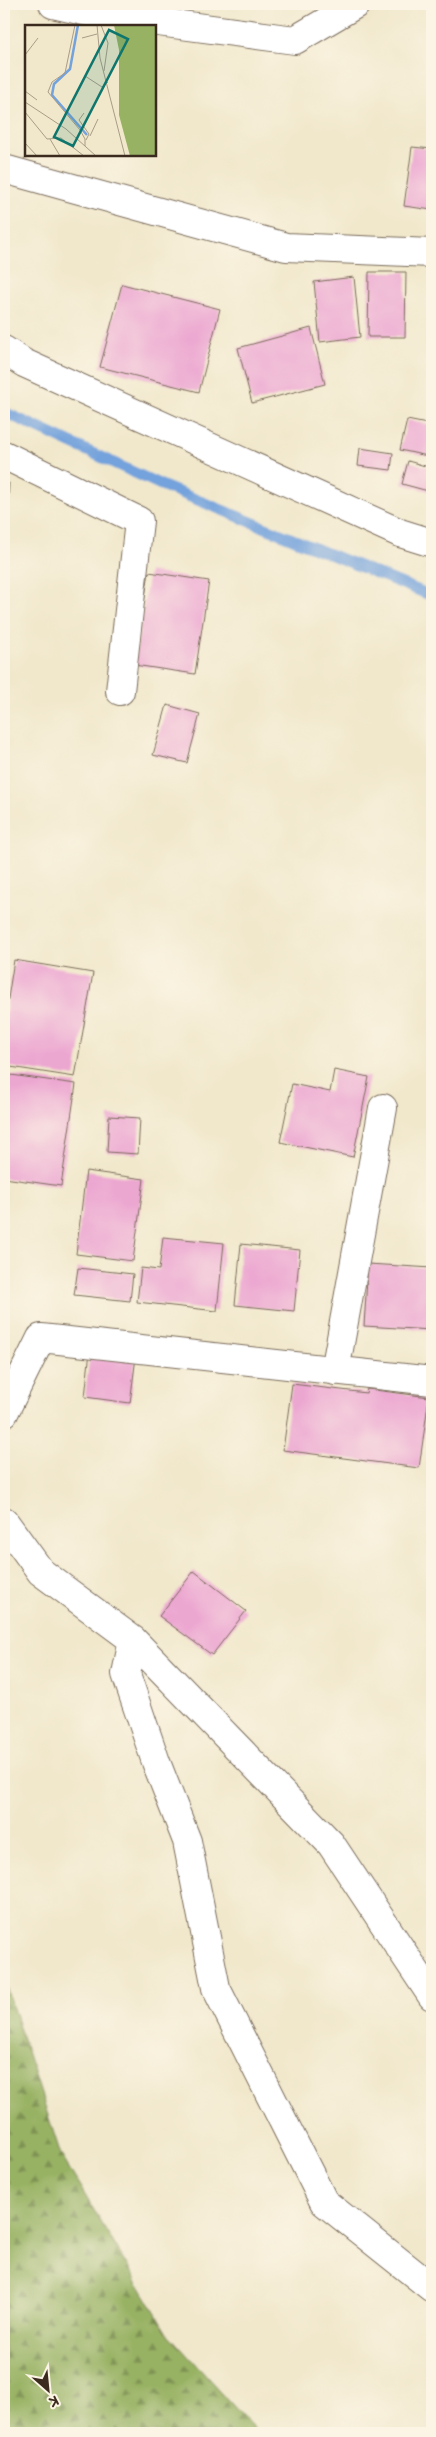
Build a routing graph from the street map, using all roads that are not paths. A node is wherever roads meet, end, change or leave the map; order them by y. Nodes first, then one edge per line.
1 (53, 4) edge
2 (356, 4) edge
3 (4, 170) edge
4 (432, 253) edge
5 (4, 350) edge
6 (4, 455) edge
7 (432, 543) edge
8 (120, 691) dead end
9 (383, 1108) dead end
10 (335, 1371) junction
11 (432, 1381) edge
12 (4, 1413) edge
13 (4, 1521) edge
14 (133, 1640) junction
15 (432, 1996) edge
16 (432, 2288) edge

1 - 2 street
3 - 4 street
5 - 7 street
6 - 8 street
9 - 10 street
10 - 11 street
10 - 12 street
13 - 14 street
14 - 15 street
14 - 16 street

